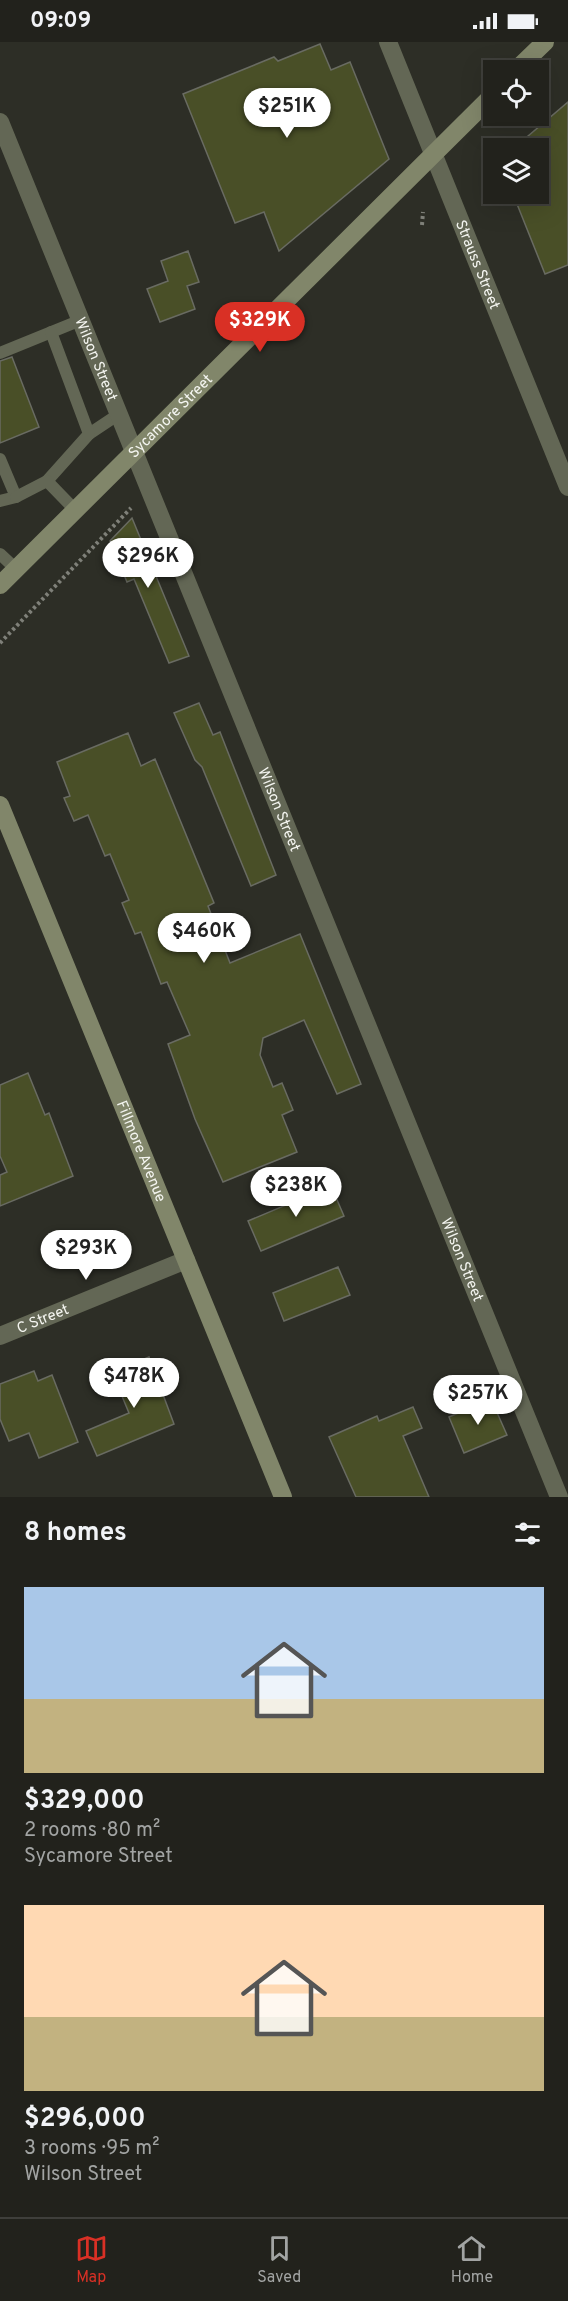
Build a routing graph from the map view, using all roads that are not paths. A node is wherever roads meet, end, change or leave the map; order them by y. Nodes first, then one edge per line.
1 (388, 42) edge
2 (545, 42) edge
3 (526, 60) edge
4 (483, 105) edge
5 (0, 122) edge
6 (435, 153) junction
7 (81, 320) junction
8 (51, 332) junction
9 (0, 353) edge
10 (119, 414) junction
11 (89, 434) junction
12 (135, 453) junction
13 (0, 459) edge
14 (47, 481) junction
15 (568, 487) edge
16 (15, 497) junction
17 (0, 501) edge
18 (76, 511) junction
19 (0, 554) edge
20 (16, 569) junction
21 (0, 585) edge
22 (0, 805) edge
23 (186, 1260) junction
24 (0, 1336) edge
25 (283, 1497) edge
26 (559, 1497) edge

1 - 6 street, Strauss Street
2 - 3 street
4 - 6 street, Sycamore Street
5 - 7 street, Wilson Street
6 - 12 street, Sycamore Street
6 - 15 street, Strauss Street
7 - 8 lane
7 - 10 street, Wilson Street
8 - 9 lane
8 - 11 lane
10 - 11 lane
10 - 12 street, Wilson Street
11 - 14 lane
12 - 18 street, Sycamore Street
12 - 26 street, Wilson Street
13 - 16 lane
14 - 16 lane
14 - 18 lane
16 - 17 lane
18 - 20 street, Sycamore Street
19 - 20 lane
20 - 21 street, Sycamore Street
22 - 23 street, Fillmore Avenue
23 - 24 street, C Street
23 - 25 street, Fillmore Avenue

